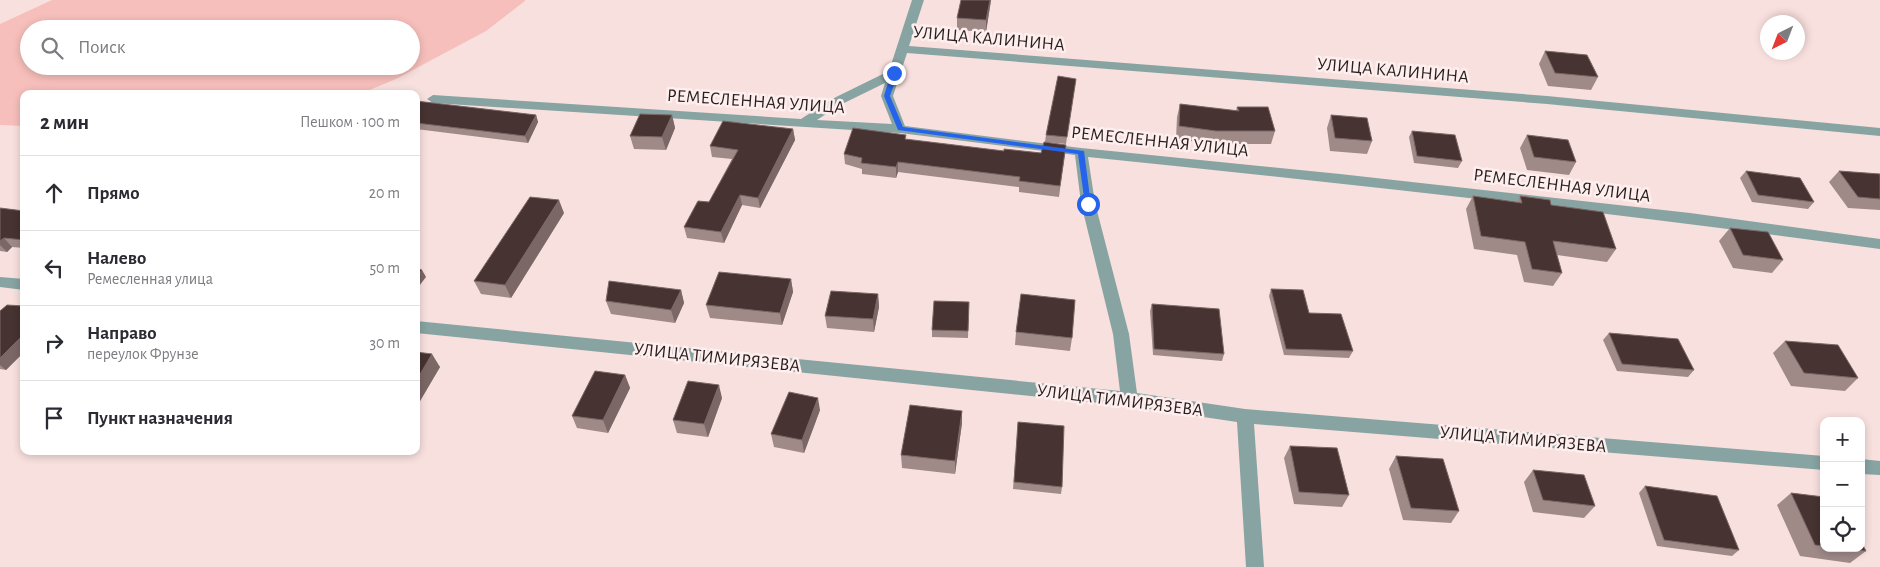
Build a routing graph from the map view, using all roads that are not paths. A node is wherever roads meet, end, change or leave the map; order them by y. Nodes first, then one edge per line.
1 (918, 0) edge
2 (903, 49) junction
3 (894, 73) junction
4 (433, 99) dead end
5 (803, 123) junction
6 (900, 129) junction
7 (1880, 132) edge
8 (1081, 152) junction
9 (1880, 244) edge
10 (0, 282) edge
11 (20, 285) edge
12 (420, 327) edge
13 (1129, 399) junction
14 (1245, 416) junction
15 (1820, 463) edge
16 (1865, 466) edge
17 (1880, 468) edge
18 (1255, 567) edge

1 - 2 street
2 - 3 street
2 - 7 street, УЛИЦА КАЛИНИНА
3 - 5 street
3 - 6 street
4 - 5 street, РЕМЕСЛЕННАЯ УЛИЦА
5 - 6 street, РЕМЕСЛЕННАЯ УЛИЦА
6 - 8 street, РЕМЕСЛЕННАЯ УЛИЦА
8 - 9 street, РЕМЕСЛЕННАЯ УЛИЦА
8 - 13 street
10 - 11 street
12 - 13 street, УЛИЦА ТИМИРЯЗЕВА
13 - 14 street, УЛИЦА ТИМИРЯЗЕВА
14 - 15 street, УЛИЦА ТИМИРЯЗЕВА
14 - 18 street
16 - 17 street

